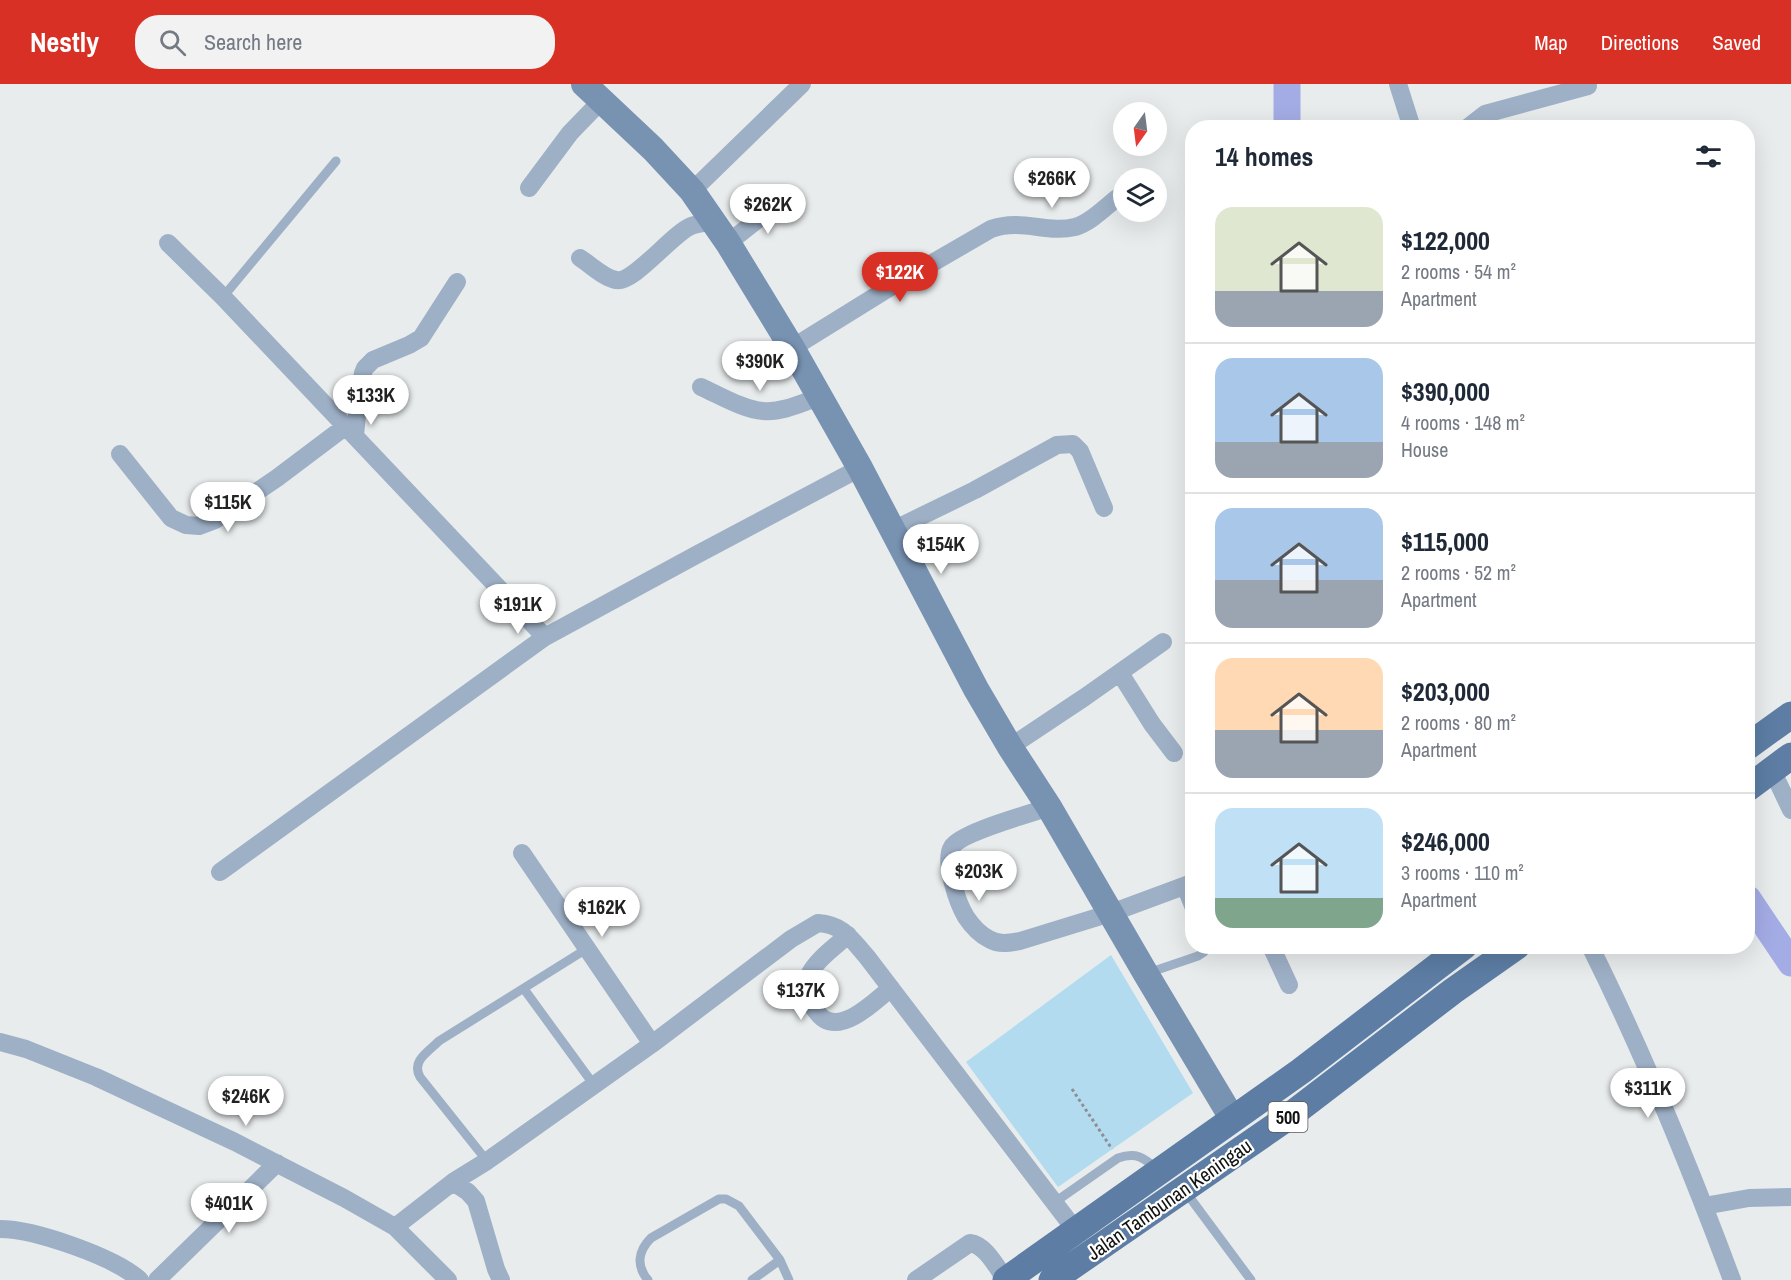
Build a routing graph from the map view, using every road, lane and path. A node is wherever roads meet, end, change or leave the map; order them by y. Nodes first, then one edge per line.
1 (802, 84) edge
2 (1398, 84) edge
3 (1588, 86) dead end
4 (593, 92) edge
5 (1409, 120) edge
6 (1477, 120) edge
7 (336, 161) dead end
8 (529, 188) dead end
9 (692, 191) junction
10 (785, 198) dead end
11 (1113, 201) edge
12 (714, 222) junction
13 (168, 243) dead end
14 (728, 243) junction
15 (580, 258) dead end
16 (457, 282) dead end
17 (223, 297) junction
18 (792, 348) junction
19 (701, 387) dead end
20 (819, 397) junction
21 (351, 431) junction
22 (120, 454) dead end
23 (860, 468) junction
24 (1104, 508) dead end
25 (893, 530) junction
26 (545, 637) junction
27 (1163, 642) dead end
28 (1120, 673) junction
29 (1784, 720) edge
30 (1755, 727) edge
31 (1755, 741) edge
32 (1010, 747) junction
33 (1174, 753) dead end
34 (1781, 763) edge
35 (1755, 783) edge
36 (1049, 807) junction
37 (1791, 810) edge
38 (522, 853) dead end
39 (220, 873) dead end
40 (1185, 886) edge
41 (1111, 913) junction
42 (848, 936) junction
43 (588, 948) junction
44 (1201, 954) edge
45 (1275, 954) edge
46 (1454, 954) edge
47 (1506, 954) edge
48 (1594, 954) edge
49 (1146, 974) junction
50 (1289, 985) dead end
51 (891, 988) junction
52 (524, 989) junction
53 (0, 1042) edge
54 (652, 1044) junction
55 (594, 1084) junction
56 (1072, 1089) dead end
57 (1232, 1118) junction
58 (1118, 1158) junction
59 (486, 1161) junction
60 (277, 1163) junction
61 (1160, 1171) junction
62 (453, 1182) junction
63 (1184, 1189) junction
64 (1791, 1197) edge
65 (1054, 1202) junction
66 (1704, 1206) junction
67 (395, 1227) junction
68 (0, 1229) edge
69 (1076, 1231) junction
70 (780, 1260) junction
71 (140, 1280) edge
72 (157, 1280) edge
73 (448, 1280) edge
74 (501, 1280) edge
75 (648, 1280) edge
76 (752, 1280) edge
77 (789, 1280) edge
78 (916, 1280) edge
79 (1006, 1280) edge
80 (1052, 1280) edge
81 (1251, 1280) edge
82 (1732, 1280) edge

1 - 9 street
2 - 5 street
3 - 6 street
4 - 8 street
4 - 9 street
7 - 17 lane
9 - 12 street
10 - 14 street
11 - 18 street
12 - 14 street
12 - 15 street
13 - 17 street
14 - 18 street
16 - 21 street
17 - 21 street
18 - 20 street
19 - 20 street
20 - 23 street
21 - 22 street
21 - 26 street
23 - 25 street
23 - 26 street
24 - 25 street
25 - 32 street
26 - 39 street
27 - 28 street
28 - 32 street
28 - 33 street
29 - 30 street
29 - 31 main road
32 - 36 street
34 - 35 main road
34 - 37 street
36 - 41 street
36 - 41 street
38 - 43 street
40 - 41 street
41 - 49 street
42 - 51 street
42 - 51 street
42 - 54 street
43 - 52 lane
43 - 54 street
44 - 49 lane
45 - 50 street
46 - 57 main road, Jalan Tambunan Keningau / 500
47 - 63 main road, Jalan Tambunan Keningau / 500
48 - 66 street
49 - 57 street
51 - 65 street
52 - 55 lane
52 - 59 lane
53 - 60 street
54 - 55 street
55 - 59 street
56 - 58 path
57 - 61 main road, Jalan Tambunan Keningau / 500
58 - 61 lane
58 - 65 lane
59 - 62 street
60 - 67 street
60 - 72 street
61 - 69 main road, Jalan Tambunan Keningau / 500
62 - 67 street
62 - 74 street
63 - 80 main road, Jalan Tambunan Keningau / 500
63 - 81 lane
64 - 66 street
65 - 69 street
66 - 82 street
67 - 73 street
68 - 71 street
69 - 79 main road, Jalan Tambunan Keningau / 500
70 - 75 lane
70 - 76 lane
70 - 77 lane
78 - 79 street

